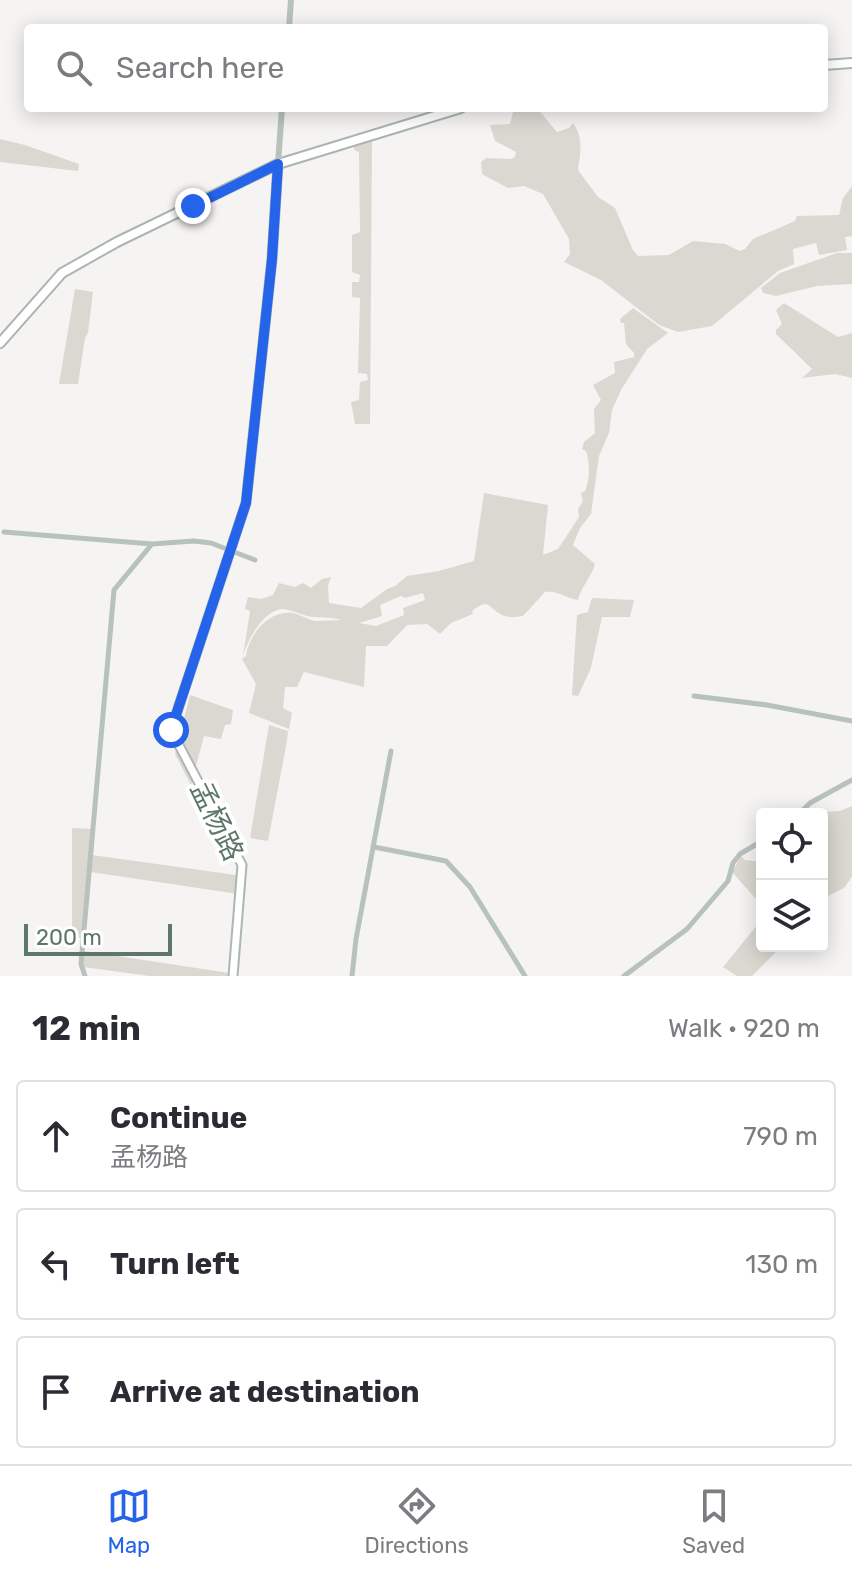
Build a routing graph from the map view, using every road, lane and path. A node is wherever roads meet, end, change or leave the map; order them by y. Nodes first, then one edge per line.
1 (291, 0) edge
2 (289, 24) edge
3 (852, 63) edge
4 (828, 65) edge
5 (282, 112) edge
6 (448, 112) edge
7 (278, 164) junction
8 (0, 343) edge
9 (4, 532) dead end
10 (152, 544) junction
11 (230, 551) junction
12 (255, 560) dead end
13 (694, 696) dead end
14 (852, 721) edge
15 (391, 751) dead end
16 (852, 780) edge
17 (805, 808) edge
18 (756, 845) edge
19 (374, 847) junction
20 (85, 976) edge
21 (233, 976) edge
22 (352, 976) edge
23 (525, 976) edge
24 (624, 976) edge

1 - 2 street
3 - 4 main road
5 - 7 street, 孟杨路
6 - 7 main road
7 - 8 main road
7 - 11 main road, 孟杨路
9 - 10 street
10 - 11 street
10 - 20 street
11 - 12 street
11 - 21 main road, 孟杨路
13 - 14 street
15 - 19 street
16 - 17 street
18 - 24 street
19 - 22 street
19 - 23 street

